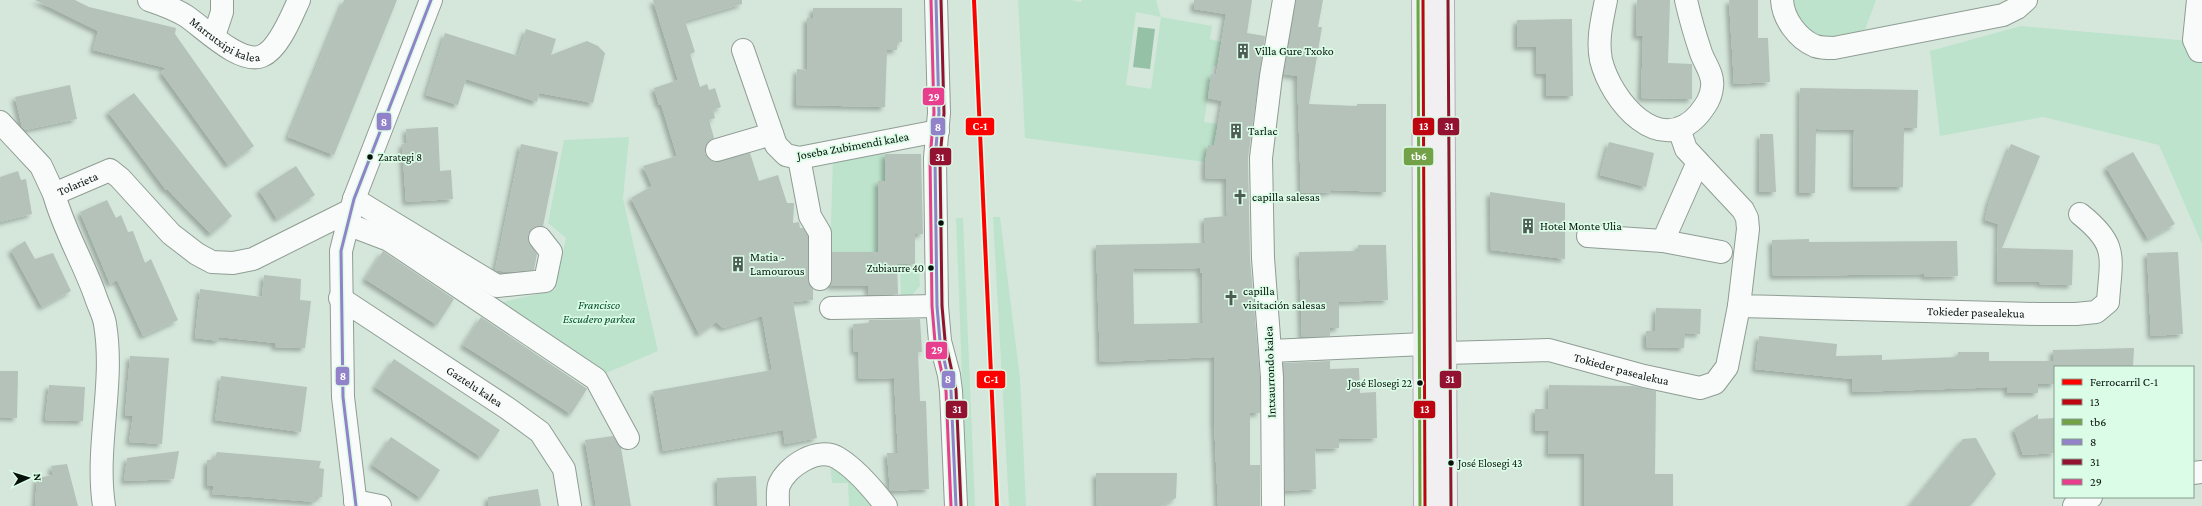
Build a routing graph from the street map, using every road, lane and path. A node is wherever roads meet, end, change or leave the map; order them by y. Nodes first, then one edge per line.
1 (149, 0) edge
2 (222, 0) edge
3 (299, 0) edge
4 (431, 0) edge
5 (936, 0) edge
6 (1284, 0) edge
7 (1423, 0) edge
8 (1443, 0) edge
9 (1606, 0) edge
10 (1686, 0) edge
11 (1782, 0) edge
12 (2026, 0) edge
13 (2198, 0) edge
14 (214, 36) junction
15 (2198, 46) edge
16 (743, 50) dead end
17 (0, 122) edge
18 (1679, 129) junction
19 (938, 131) junction
20 (772, 134) junction
21 (718, 150) dead end
22 (799, 158) junction
23 (1698, 162) junction
24 (54, 194) junction
25 (351, 211) junction
26 (2080, 214) dead end
27 (1588, 236) dead end
28 (540, 238) dead end
29 (1663, 241) junction
30 (1721, 252) dead end
31 (820, 279) dead end
32 (340, 298) junction
33 (937, 306) junction
34 (1739, 306) junction
35 (831, 308) dead end
36 (1424, 344) junction
37 (1271, 352) junction
38 (1445, 354) junction
39 (628, 438) dead end
40 (2089, 498) edge
41 (355, 503) edge
42 (104, 506) edge
43 (380, 506) edge
44 (570, 506) edge
45 (778, 506) edge
46 (886, 506) edge
47 (956, 506) edge
48 (1273, 506) edge
49 (1425, 506) edge
50 (1446, 506) edge
51 (2074, 506) edge

1 - 14 street, Marrutxipi kalea
2 - 14 street
3 - 14 street, Marrutxipi kalea
4 - 25 street
5 - 19 street
6 - 37 street, Intxaurrondo kalea
7 - 36 main road
8 - 38 main road
9 - 18 street
10 - 18 street
11 - 12 street
13 - 15 street
16 - 20 street, Joseba Zubimendi kalea
17 - 24 street
18 - 23 street, Tokieder pasealekua
19 - 22 street, Joseba Zubimendi kalea
19 - 33 street
20 - 21 street
20 - 22 street, Joseba Zubimendi kalea
22 - 31 street
23 - 29 street
23 - 34 street, Tokieder pasealekua
24 - 25 street, Tolarieta
24 - 42 street, Tolarieta
25 - 28 street
25 - 32 street
25 - 39 street
26 - 34 street, Tokieder pasealekua
27 - 29 street
29 - 30 street
32 - 41 street
32 - 44 street, Gaztelu kalea
33 - 35 street
33 - 47 street
34 - 38 street, Tokieder pasealekua
36 - 37 street
36 - 49 main road
37 - 48 street, Intxaurrondo kalea
38 - 50 main road
40 - 51 street
41 - 43 street
45 - 46 street

